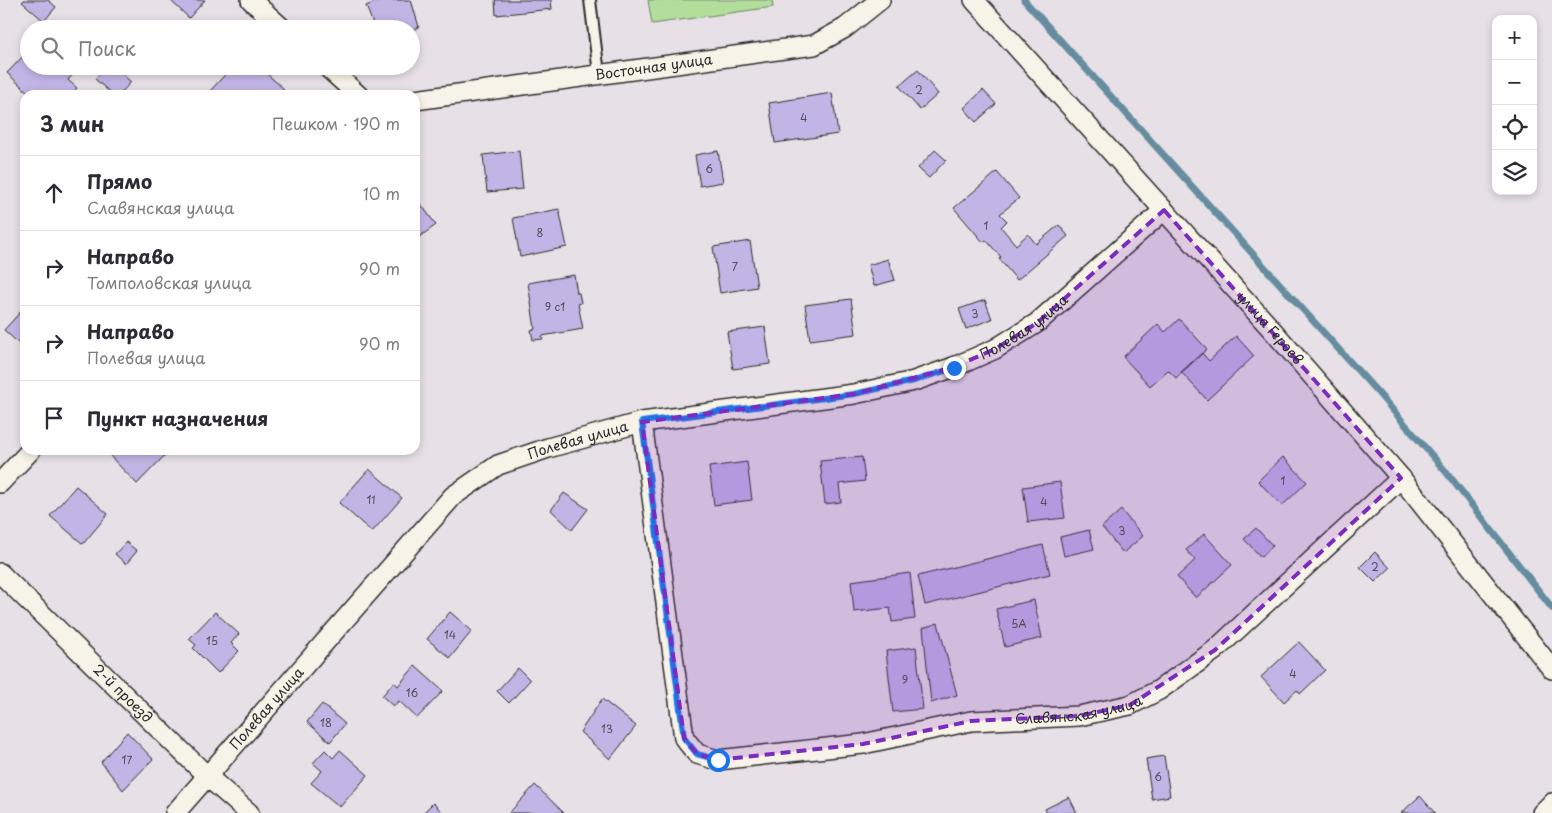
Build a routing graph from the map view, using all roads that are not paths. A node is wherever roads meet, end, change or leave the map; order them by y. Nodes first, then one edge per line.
1 (251, 0) edge
2 (590, 0) edge
3 (880, 0) edge
4 (974, 0) edge
5 (273, 20) edge
6 (599, 74) junction
7 (336, 75) edge
8 (352, 90) edge
9 (420, 99) edge
10 (1164, 210) junction
11 (642, 422) junction
12 (26, 455) edge
13 (1401, 478) junction
14 (0, 483) edge
15 (0, 573) edge
16 (1552, 668) edge
17 (208, 777) junction
18 (1552, 803) edge
19 (175, 813) edge
20 (249, 813) edge
21 (1542, 813) edge

1 - 5 street
2 - 6 lane
3 - 6 street, Восточная улица
4 - 10 street, улица Героев
6 - 9 street, Восточная улица
7 - 8 street
10 - 11 street, Полевая улица
10 - 13 street, улица Героев
11 - 13 street, Славянская улица
11 - 17 street, Полевая улица
12 - 14 street
13 - 16 street, улица Героев
15 - 17 street, 2-й проезд
17 - 19 street, Полевая улица
17 - 20 street, 2-й проезд
18 - 21 street

